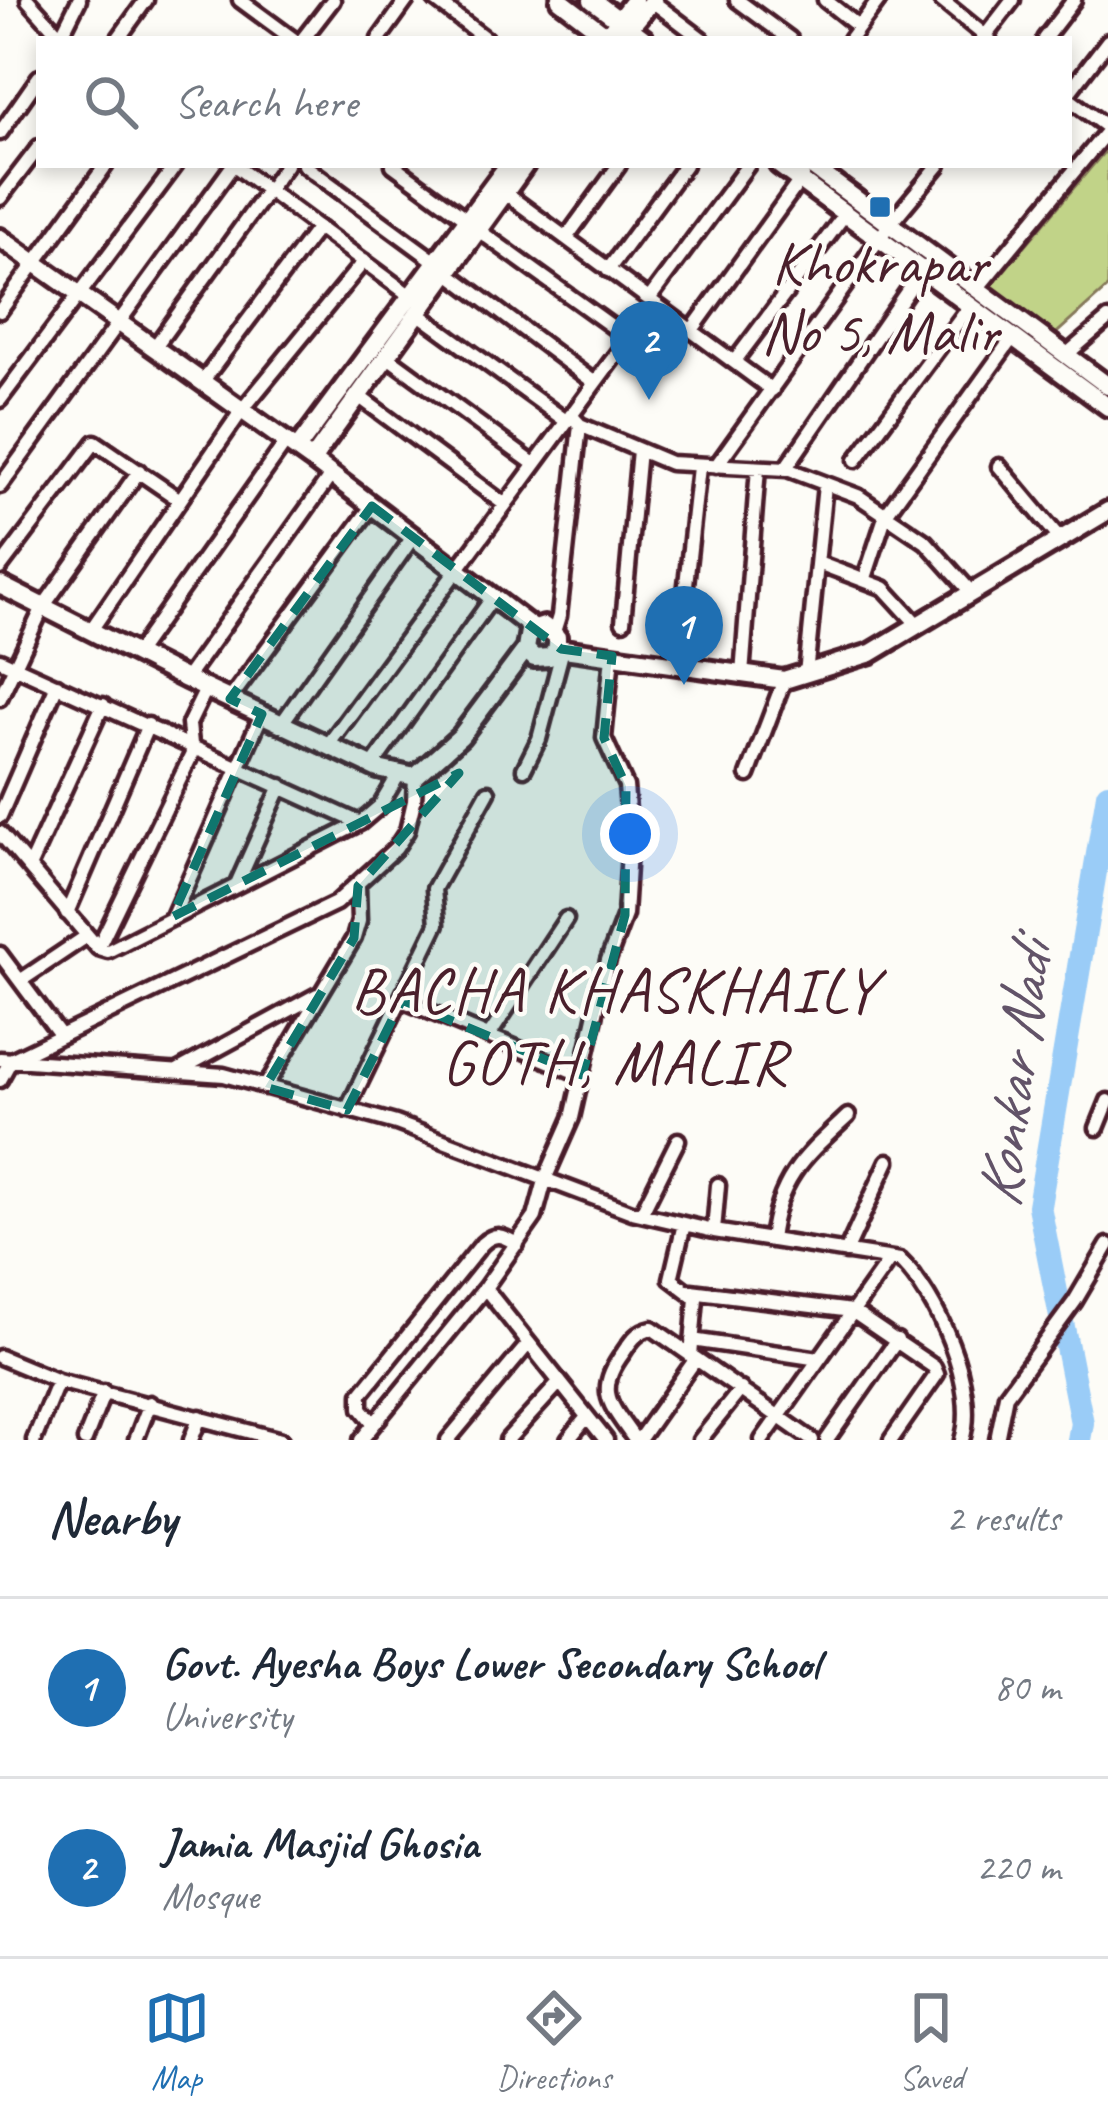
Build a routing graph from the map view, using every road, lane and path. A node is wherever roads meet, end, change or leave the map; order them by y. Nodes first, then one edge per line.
1 (28, 0) edge
2 (80, 0) edge
3 (146, 0) edge
4 (240, 0) edge
5 (268, 0) edge
6 (333, 0) edge
7 (407, 0) edge
8 (435, 0) edge
9 (560, 0) edge
10 (592, 0) edge
11 (634, 0) edge
12 (653, 0) edge
13 (737, 0) edge
14 (824, 0) edge
15 (879, 0) edge
16 (941, 0) edge
17 (1013, 0) edge
18 (1074, 0) edge
19 (258, 13) junction
20 (855, 33) edge
21 (382, 34) edge
22 (620, 34) edge
23 (60, 36) edge
24 (63, 36) edge
25 (120, 36) edge
26 (289, 36) edge
27 (306, 36) edge
28 (482, 36) edge
29 (698, 36) edge
30 (786, 36) edge
31 (984, 36) edge
32 (987, 36) edge
33 (1046, 36) edge
34 (1108, 41) edge
35 (36, 81) edge
36 (1072, 91) edge
37 (1072, 98) edge
38 (1108, 129) edge
39 (0, 133) edge
40 (36, 150) edge
41 (104, 168) edge
42 (174, 168) edge
43 (232, 168) edge
44 (238, 168) edge
45 (284, 168) edge
46 (308, 168) edge
47 (397, 168) edge
48 (618, 168) edge
49 (683, 168) edge
50 (746, 168) edge
51 (937, 168) edge
52 (807, 170) edge
53 (501, 177) edge
54 (268, 190) junction
55 (0, 198) edge
56 (845, 214) junction
57 (473, 225) junction
58 (318, 227) junction
59 (884, 232) junction
60 (0, 238) edge
61 (566, 238) junction
62 (364, 261) junction
63 (36, 263) junction
64 (927, 263) junction
65 (442, 267) junction
66 (608, 270) junction
67 (77, 293) junction
68 (973, 298) junction
69 (652, 301) junction
70 (416, 304) junction
71 (0, 311) edge
72 (1108, 319) edge
73 (119, 323) junction
74 (692, 330) junction
75 (1013, 337) junction
76 (628, 338) junction
77 (154, 348) junction
78 (385, 355) junction
79 (1066, 355) junction
80 (734, 362) junction
81 (202, 382) junction
82 (595, 383) junction
83 (1108, 386) edge
84 (772, 390) junction
85 (356, 395) junction
86 (0, 400) edge
87 (1108, 406) edge
88 (242, 410) junction
89 (572, 421) junction
90 (298, 451) junction
91 (639, 451) junction
92 (856, 460) dead end
93 (534, 464) junction
94 (716, 466) junction
95 (999, 466) dead end
96 (699, 467) junction
97 (758, 468) junction
98 (785, 469) junction
99 (139, 471) junction
100 (331, 475) junction
101 (825, 485) junction
102 (0, 486) edge
103 (180, 500) junction
104 (504, 504) junction
105 (372, 506) junction
106 (1108, 511) edge
107 (886, 514) junction
108 (413, 537) junction
109 (1061, 540) junction
110 (818, 562) junction
111 (0, 568) edge
112 (456, 569) junction
113 (865, 578) junction
114 (0, 585) edge
115 (971, 592) junction
116 (493, 597) junction
117 (44, 607) junction
118 (623, 622) dead end
119 (918, 626) junction
120 (533, 628) junction
121 (91, 630) junction
122 (558, 643) junction
123 (526, 649) junction
124 (136, 654) junction
125 (612, 656) junction
126 (0, 660) edge
127 (676, 666) junction
128 (15, 667) junction
129 (806, 674) junction
130 (742, 676) junction
131 (186, 679) junction
132 (784, 680) junction
133 (56, 685) junction
134 (206, 689) junction
135 (0, 698) edge
136 (230, 699) junction
137 (103, 706) junction
138 (262, 714) junction
139 (281, 723) junction
140 (148, 725) junction
141 (191, 744) junction
142 (328, 745) junction
143 (372, 766) junction
144 (239, 767) junction
145 (524, 769) dead end
146 (407, 775) junction
147 (748, 775) dead end
148 (280, 786) junction
149 (488, 792) dead end
150 (0, 816) edge
151 (361, 823) junction
152 (0, 832) edge
153 (29, 868) junction
154 (237, 885) junction
155 (358, 886) junction
156 (67, 913) junction
157 (172, 917) junction
158 (566, 919) dead end
159 (87, 936) junction
160 (98, 948) junction
161 (0, 954) edge
162 (20, 981) junction
163 (322, 992) junction
164 (402, 1000) junction
165 (61, 1036) junction
166 (489, 1036) junction
167 (6, 1060) edge
168 (176, 1072) junction
169 (582, 1075) junction
170 (0, 1080) edge
171 (265, 1087) junction
172 (1108, 1101) edge
173 (347, 1110) junction
174 (848, 1116) dead end
175 (1097, 1128) dead end
176 (678, 1140) dead end
177 (888, 1161) dead end
178 (546, 1177) junction
179 (718, 1185) dead end
180 (641, 1214) junction
181 (684, 1224) junction
182 (714, 1231) junction
183 (771, 1240) junction
184 (517, 1244) junction
185 (1108, 1245) edge
186 (846, 1252) junction
187 (890, 1259) junction
188 (485, 1288) junction
189 (691, 1291) junction
190 (853, 1311) junction
191 (692, 1340) junction
192 (897, 1340) junction
193 (529, 1342) junction
194 (0, 1357) edge
195 (693, 1358) junction
196 (819, 1359) junction
197 (58, 1381) junction
198 (560, 1382) junction
199 (741, 1389) junction
200 (104, 1392) junction
201 (150, 1403) junction
202 (779, 1416) junction
203 (200, 1417) junction
204 (587, 1417) junction
205 (374, 1424) junction
206 (252, 1437) edge
207 (895, 1439) edge
208 (34, 1440) edge
209 (85, 1440) edge
210 (136, 1440) edge
211 (191, 1440) edge
212 (281, 1440) edge
213 (361, 1440) edge
214 (448, 1440) edge
215 (507, 1440) edge
216 (568, 1440) edge
217 (606, 1440) edge
218 (637, 1440) edge
219 (700, 1440) edge
220 (763, 1440) edge
221 (812, 1440) edge
222 (827, 1440) edge
223 (962, 1440) edge
224 (997, 1440) edge

1 - 23 street
2 - 24 street
3 - 25 street
4 - 19 street
5 - 19 street
6 - 27 street
7 - 21 street
8 - 28 street
9 - 22 street
10 - 22 street
11 - 22 street
12 - 22 street
12 - 29 street
13 - 30 street
14 - 20 street
15 - 20 street
16 - 31 street
17 - 32 street
18 - 33 street
19 - 26 street
34 - 36 street
35 - 39 street
37 - 38 street
38 - 68 street
40 - 55 street
41 - 63 street
42 - 67 street
43 - 73 street
44 - 54 street
45 - 54 street
46 - 65 street
47 - 57 street
48 - 61 street
49 - 66 street
50 - 69 street
51 - 59 street
52 - 56 street
52 - 59 street
52 - 74 street
53 - 57 street
53 - 61 street
54 - 58 street
54 - 77 street
56 - 59 street
56 - 80 street
57 - 65 street
57 - 76 street
58 - 62 street
58 - 81 street
59 - 64 street
59 - 84 street
60 - 63 street
61 - 66 street
62 - 70 street
62 - 88 street
63 - 67 street
63 - 71 street
64 - 68 street
64 - 98 street
65 - 70 street
65 - 82 street
66 - 69 street
67 - 73 street
67 - 86 street
68 - 75 street
68 - 79 street
68 - 92 street
69 - 74 street
69 - 76 street
70 - 78 street
70 - 89 street
70 - 90 street
72 - 79 street
73 - 77 street
73 - 102 street
74 - 80 street
75 - 87 street
75 - 107 street
76 - 82 street
77 - 81 street
78 - 85 street
78 - 93 street
79 - 83 street
80 - 84 street
81 - 88 street
82 - 89 street
84 - 94 street
85 - 90 street
85 - 104 street
88 - 90 street
88 - 103 street
89 - 91 street
89 - 93 street
89 - 122 street
90 - 100 street
90 - 124 street
91 - 96 street
91 - 118 street
93 - 104 street
94 - 96 street
94 - 97 street
95 - 109 street
96 - 127 street
97 - 98 street
97 - 130 street
98 - 101 street
99 - 103 street
99 - 111 street
99 - 117 street
100 - 105 street
100 - 131 street
101 - 107 street
101 - 110 street
103 - 121 street
104 - 112 street
105 - 108 street
105 - 136 street
106 - 109 street
107 - 113 street
107 - 115 street
108 - 112 street
108 - 139 street
109 - 115 street
110 - 113 street
110 - 129 street
112 - 116 street
112 - 142 street
113 - 119 street
114 - 117 street
115 - 119 street
116 - 120 street
116 - 143 street
117 - 121 street
117 - 128 street
119 - 129 street
120 - 122 street
120 - 123 street
121 - 124 street
122 - 123 street
122 - 125 street
122 - 145 street
123 - 146 street
124 - 131 street
125 - 127 street
125 - 169 street
126 - 128 street
127 - 130 street
128 - 133 street
128 - 135 street
129 - 132 street
130 - 132 street
131 - 134 street
132 - 147 street
133 - 137 street
133 - 150 street
134 - 136 street
134 - 141 street
136 - 138 street
137 - 140 street
137 - 153 street
138 - 139 street
138 - 144 street
139 - 142 street
140 - 141 street
140 - 156 street
141 - 144 street
141 - 160 street
142 - 143 street
143 - 146 street
144 - 148 street
144 - 157 street
146 - 151 street
146 - 155 street
148 - 151 street
148 - 154 street
149 - 164 street
151 - 154 street
152 - 153 street
153 - 156 street
154 - 157 street
155 - 163 street
155 - 165 street
156 - 159 street
157 - 160 street
158 - 166 street
159 - 160 street
159 - 162 street
161 - 162 street
162 - 165 street
163 - 168 street
163 - 171 street
164 - 166 street
164 - 173 street
165 - 167 street
166 - 169 street
167 - 168 street
167 - 170 street
168 - 171 street
169 - 178 street
171 - 173 street
172 - 175 street
173 - 178 street
174 - 183 street
176 - 180 street
177 - 186 street
178 - 180 street
178 - 184 street
179 - 182 street
180 - 181 street
181 - 182 street
181 - 189 street
182 - 183 street
183 - 186 street
184 - 188 street
184 - 205 street
185 - 224 street
186 - 187 street
187 - 190 street
187 - 223 street
188 - 193 street
188 - 205 street
189 - 190 street
189 - 191 street
190 - 192 street
190 - 196 street
191 - 195 street
191 - 196 street
192 - 207 street
192 - 222 street
193 - 198 street
193 - 214 street
194 - 197 street
195 - 199 street
195 - 218 street
195 - 218 street
196 - 202 street
197 - 200 street
197 - 208 street
198 - 204 street
198 - 215 street
199 - 202 street
199 - 219 street
200 - 201 street
200 - 209 street
201 - 203 street
201 - 210 street
202 - 220 street
202 - 221 street
203 - 206 street
203 - 211 street
204 - 216 street
204 - 217 street
205 - 213 street
206 - 212 street

